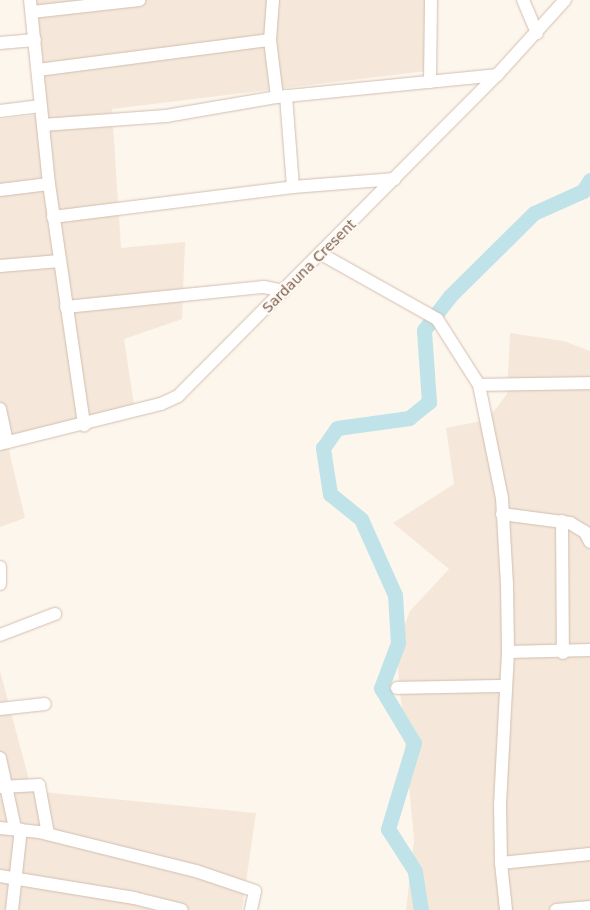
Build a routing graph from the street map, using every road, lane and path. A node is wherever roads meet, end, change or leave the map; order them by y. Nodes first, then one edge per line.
1 (139, 0) edge
2 (273, 0) edge
3 (431, 0) edge
4 (523, 0) edge
5 (565, 0) edge
6 (124, 1) edge
7 (31, 6) edge
8 (536, 33) junction
9 (34, 40) junction
10 (270, 40) junction
11 (0, 43) edge
12 (38, 70) junction
13 (496, 75) junction
14 (430, 82) junction
15 (281, 96) junction
16 (41, 106) junction
17 (0, 111) edge
18 (43, 125) junction
19 (395, 179) junction
20 (49, 184) junction
21 (293, 187) junction
22 (0, 190) edge
23 (53, 217) junction
24 (321, 254) junction
25 (60, 261) junction
26 (0, 266) edge
27 (284, 291) junction
28 (66, 307) junction
29 (590, 383) edge
30 (479, 385) junction
31 (0, 409) edge
32 (84, 425) junction
33 (3, 443) edge
34 (502, 514) junction
35 (562, 521) junction
36 (590, 524) edge
37 (575, 526) junction
38 (590, 542) edge
39 (55, 614) dead end
40 (0, 635) edge
41 (590, 650) edge
42 (508, 652) junction
43 (563, 653) junction
44 (506, 686) junction
45 (397, 688) dead end
46 (45, 704) dead end
47 (0, 709) edge
48 (0, 758) edge
49 (3, 787) edge
50 (0, 828) edge
51 (18, 829) junction
52 (48, 834) junction
53 (590, 854) edge
54 (500, 864) junction
55 (0, 876) edge
56 (16, 878) junction
57 (590, 907) edge
58 (12, 910) edge
59 (182, 910) edge
60 (252, 910) edge
61 (506, 910) edge
62 (556, 910) edge

1 - 6 street
2 - 10 street
3 - 14 street
4 - 8 street
5 - 8 street, Sardauna Cresent
6 - 7 street
7 - 9 street
8 - 13 street, Sardauna Cresent
9 - 11 street
9 - 12 street
10 - 12 street
10 - 15 street
12 - 16 street
13 - 14 street
13 - 19 street, Sardauna Cresent
14 - 15 street
15 - 18 street
15 - 21 street
16 - 17 street
16 - 18 street
18 - 20 street
19 - 21 street
19 - 24 street, Sardauna Cresent
20 - 22 street
20 - 23 street
21 - 23 street
23 - 25 street
24 - 27 street, Sardauna Cresent
24 - 30 street
25 - 26 street
25 - 28 street
27 - 28 street
27 - 32 street, Sardauna Cresent
28 - 32 street
29 - 30 street
30 - 34 street
31 - 33 street
32 - 33 street, Sardauna Cresent
34 - 35 street
34 - 42 street
35 - 37 street
35 - 43 street
36 - 37 street
37 - 38 street
39 - 40 street
41 - 43 street
42 - 43 street
42 - 44 street
44 - 45 street
44 - 54 street
46 - 47 street
48 - 49 street
49 - 51 street
49 - 52 street
50 - 51 street
51 - 52 street
51 - 56 street
52 - 60 street
53 - 54 street
54 - 61 street
55 - 56 street
56 - 58 street
56 - 59 street
57 - 62 street

